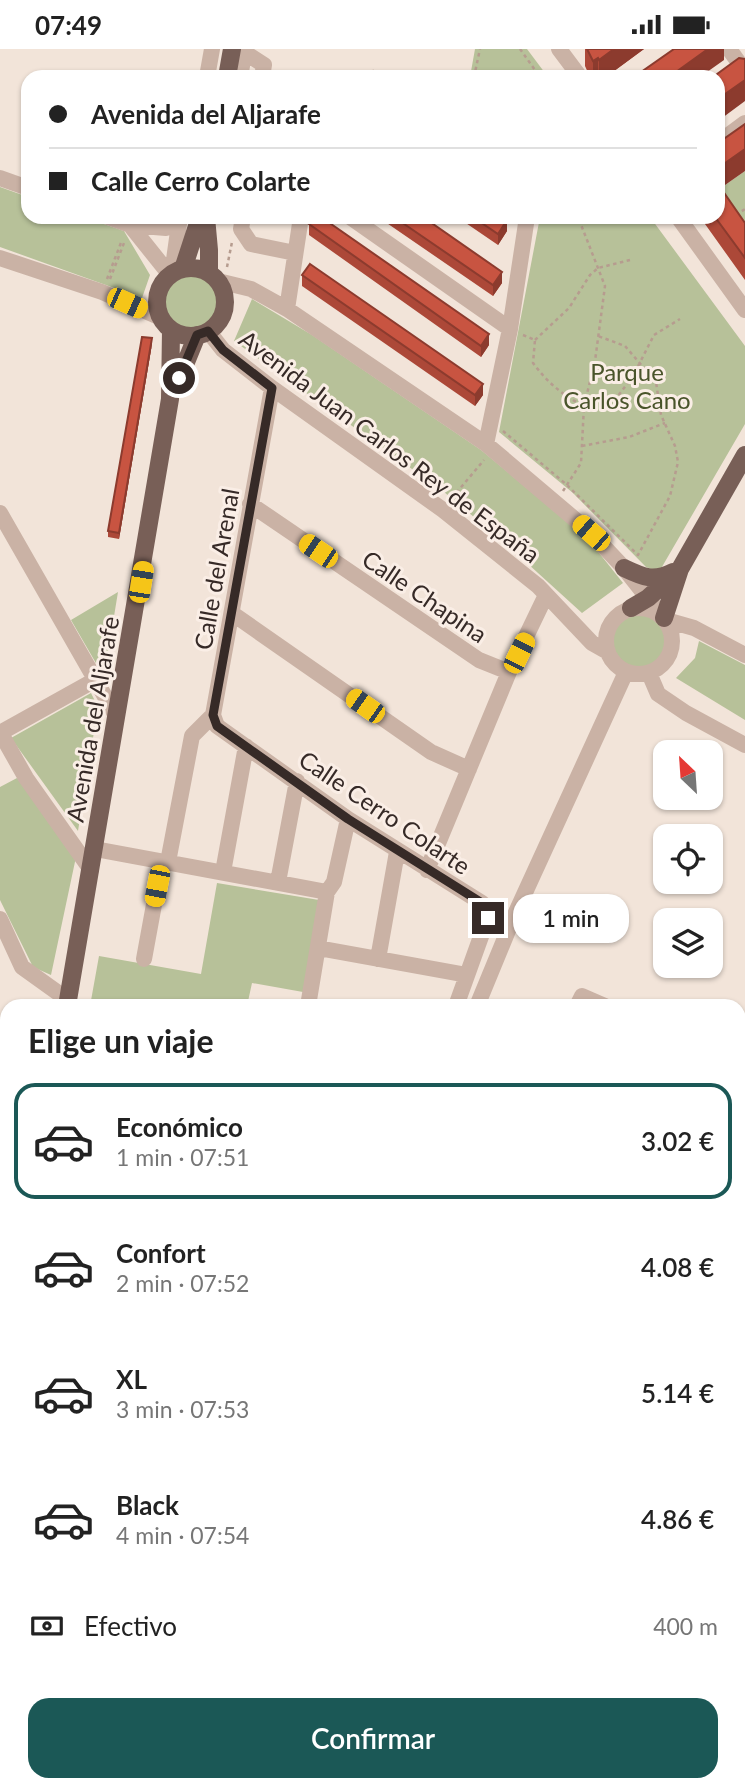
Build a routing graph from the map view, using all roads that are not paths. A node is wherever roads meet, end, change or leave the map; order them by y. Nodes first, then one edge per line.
1 (212, 49) edge
2 (559, 49) edge
3 (729, 49) edge
4 (240, 50) edge
5 (208, 70) edge
6 (230, 70) edge
7 (240, 70) edge
8 (263, 70) edge
9 (575, 70) edge
10 (745, 71) edge
11 (745, 123) edge
12 (725, 138) edge
13 (0, 178) edge
14 (21, 186) edge
15 (172, 224) edge
16 (179, 224) edge
17 (197, 224) edge
18 (207, 224) edge
19 (215, 224) edge
20 (242, 224) edge
21 (300, 224) edge
22 (360, 224) edge
23 (526, 224) edge
24 (683, 224) edge
25 (130, 225) joint
26 (209, 250) junction
27 (295, 254) junction
28 (0, 258) edge
29 (175, 272) junction
30 (213, 277) junction
31 (287, 309) junction
32 (745, 310) edge
33 (166, 324) junction
34 (510, 329) junction
35 (202, 333) junction
36 (272, 388) junction
37 (170, 399) junction
38 (489, 447) junction
39 (745, 455) edge
40 (250, 504) junction
41 (0, 513) edge
42 (624, 568) junction
43 (680, 569) junction
44 (546, 595) junction
45 (648, 598) junction
46 (631, 608) junction
47 (233, 614) junction
48 (664, 618) junction
49 (608, 652) junction
50 (745, 655) edge
51 (509, 672) junction
52 (626, 672) junction
53 (649, 673) junction
54 (95, 680) junction
55 (116, 714) junction
56 (213, 715) junction
57 (0, 732) edge
58 (745, 745) edge
59 (246, 746) junction
60 (469, 769) junction
61 (297, 781) junction
62 (348, 819) junction
63 (95, 849) junction
64 (397, 852) junction
65 (165, 862) junction
66 (91, 870) junction
67 (427, 870) junction
68 (223, 872) junction
69 (278, 883) junction
70 (327, 891) junction
71 (0, 919) edge
72 (318, 948) junction
73 (144, 959) dead end
74 (378, 959) junction
75 (467, 975) junction
76 (62, 999) edge
77 (68, 999) edge
78 (310, 999) edge
79 (458, 999) edge
80 (480, 999) edge

1 - 5 street
2 - 9 street
3 - 10 street
4 - 6 main road
4 - 7 street
4 - 8 street
11 - 12 street
13 - 14 street
15 - 25 street
16 - 29 street
17 - 29 main road
18 - 26 main road
19 - 26 street
20 - 27 street
21 - 27 street
22 - 34 street
23 - 34 street
24 - 32 street
25 - 29 street
26 - 30 main road
27 - 31 street
28 - 33 street
29 - 30 main road
29 - 33 main road
30 - 31 street, Avenida Juan Carlos Rey de España
30 - 35 main road
31 - 38 street, Avenida Juan Carlos Rey de España
33 - 35 main road
33 - 37 main road, Avenida del Aljarafe
34 - 38 street
35 - 36 street, Avenida Juan Carlos Rey de España
35 - 37 main road, Avenida del Aljarafe
36 - 40 street, Calle del Arenal
36 - 44 street, Avenida Juan Carlos Rey de España
37 - 55 main road, Avenida del Aljarafe
38 - 42 street, Avenida Juan Carlos Rey de España
39 - 43 main road
40 - 47 street, Calle del Arenal
40 - 51 street, Calle Chapina
41 - 54 street
42 - 43 main road
42 - 45 street, Avenida Juan Carlos Rey de España
43 - 45 main road
43 - 48 main road
44 - 49 street, Avenida Juan Carlos Rey de España
44 - 51 street
45 - 46 main road
45 - 48 street, Avenida Juan Carlos Rey de España
46 - 48 street
46 - 49 street
47 - 56 street, Calle del Arenal
47 - 60 street
48 - 50 street
48 - 53 street
49 - 52 street
51 - 60 street
52 - 53 street
52 - 80 street
53 - 58 street
54 - 55 street
54 - 57 street
55 - 63 main road, Avenida del Aljarafe
56 - 59 street, Calle Cerro Colarte
56 - 65 street
57 - 66 street
59 - 61 street, Calle Cerro Colarte
59 - 68 street
60 - 67 street
61 - 62 street, Calle Cerro Colarte
61 - 69 street
62 - 64 street, Calle Cerro Colarte
62 - 70 street
63 - 65 street
63 - 66 main road, Avenida del Aljarafe
64 - 67 street, Calle Cerro Colarte
64 - 74 street
65 - 68 street
65 - 73 street
66 - 77 main road, Avenida del Aljarafe
67 - 75 street, Calle Cerro Colarte
68 - 69 street
69 - 70 street
70 - 72 street
71 - 76 street
72 - 74 street
72 - 78 street
74 - 75 street
75 - 79 street, Calle Cerro Colarte

